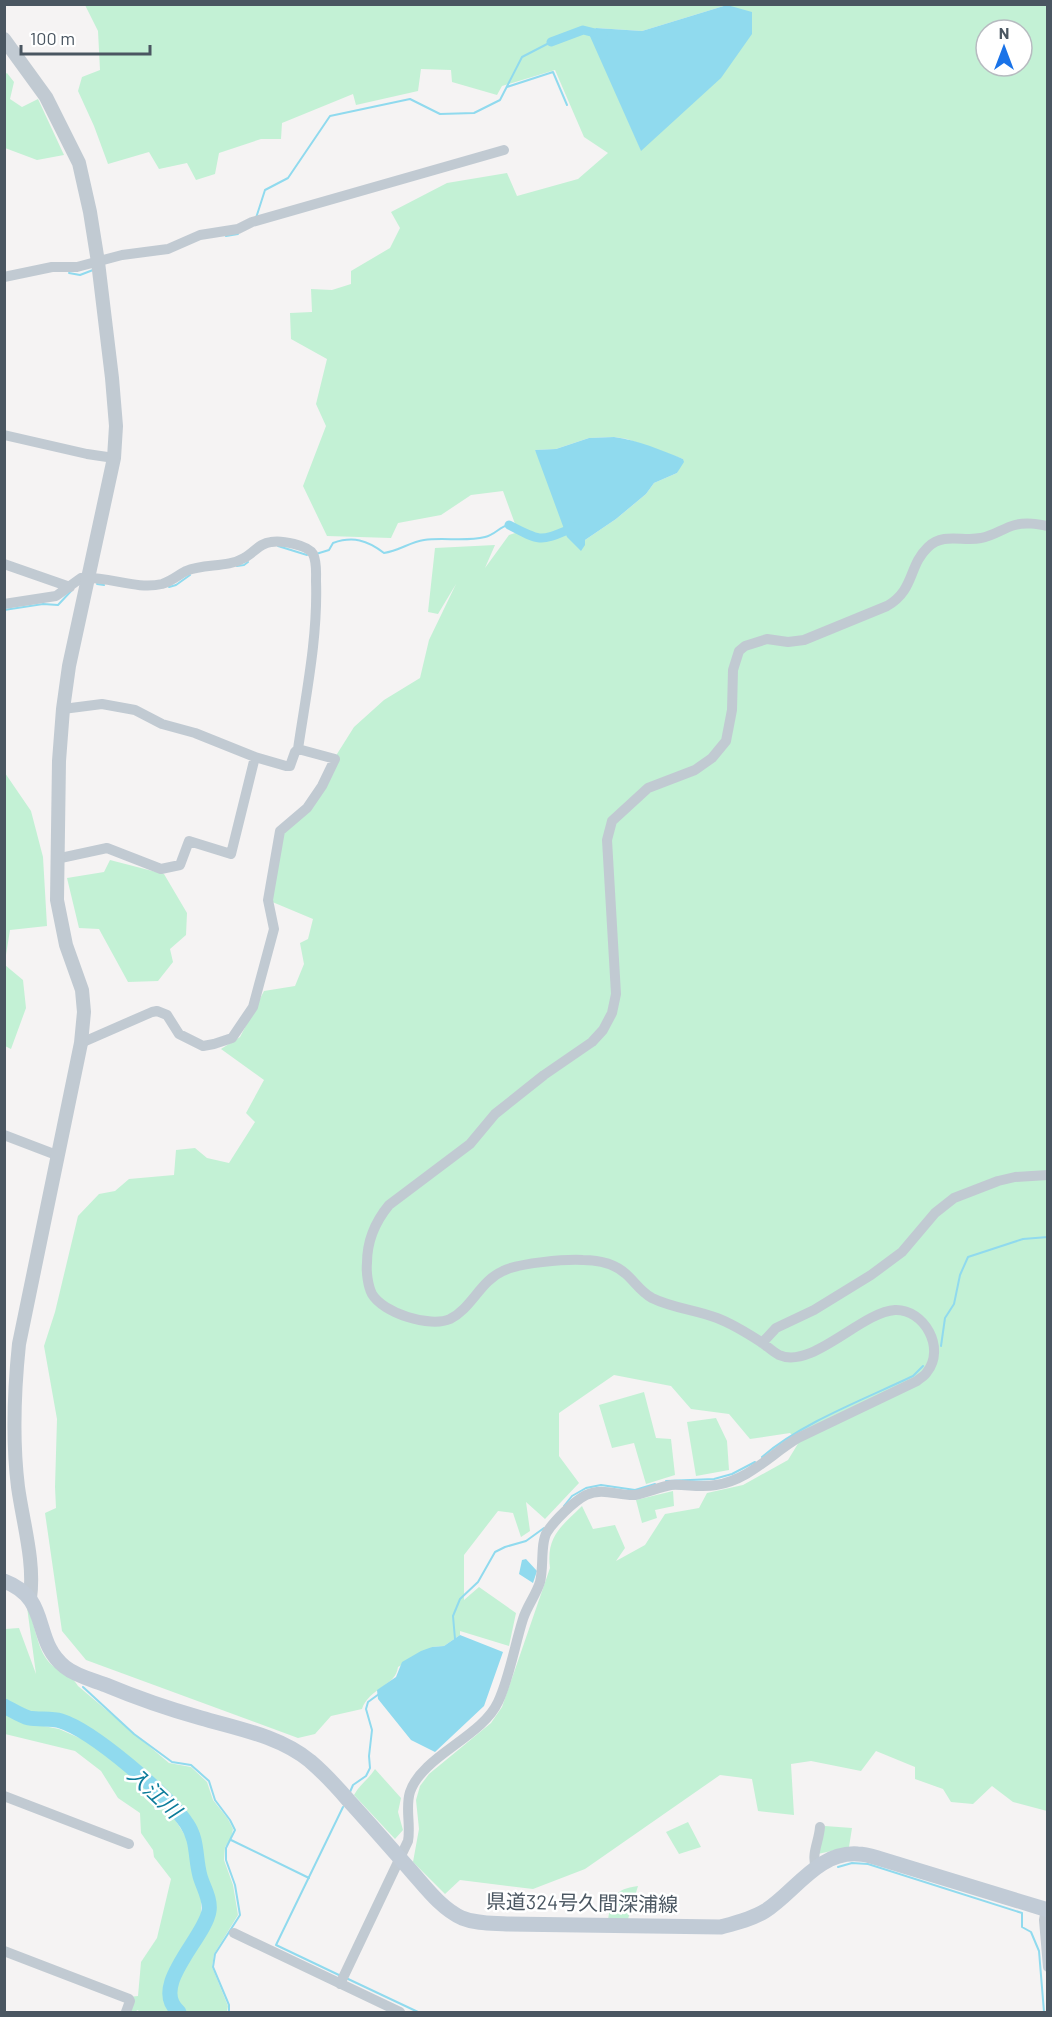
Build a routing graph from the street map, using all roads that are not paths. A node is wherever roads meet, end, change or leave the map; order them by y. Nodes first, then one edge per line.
1 (4, 39) edge
2 (504, 150) dead end
3 (98, 261) junction
4 (4, 277) edge
5 (4, 435) edge
6 (114, 458) junction
7 (1047, 526) edge
8 (4, 564) edge
9 (88, 578) junction
10 (70, 587) junction
11 (4, 604) edge
12 (63, 709) junction
13 (298, 749) junction
14 (255, 757) junction
15 (56, 859) junction
16 (81, 1043) junction
17 (4, 1135) edge
18 (59, 1156) junction
19 (1047, 1175) edge
20 (762, 1343) junction
21 (4, 1581) edge
22 (30, 1598) junction
23 (4, 1796) edge
24 (820, 1827) dead end
25 (129, 1844) dead end
26 (400, 1859) junction
27 (816, 1868) junction
28 (1047, 1909) edge
29 (234, 1933) dead end
30 (4, 1951) edge
31 (1047, 1967) edge
32 (340, 1984) junction
33 (126, 2013) edge
34 (400, 2013) edge

1 - 3 street
2 - 3 street
3 - 4 street
3 - 6 street
5 - 6 street
6 - 9 street
7 - 20 street
8 - 10 street
9 - 10 street
9 - 12 street
9 - 13 street
10 - 11 street
12 - 14 street
12 - 15 street
13 - 14 street
13 - 16 street
14 - 15 street
15 - 16 street
16 - 18 street
17 - 18 street
18 - 22 street
19 - 20 street
20 - 26 street
21 - 22 main road
22 - 26 main road, 県道324号久間深浦線
23 - 25 street
24 - 27 street
26 - 27 main road, 県道324号久間深浦線
26 - 32 street
27 - 28 main road, 県道324号久間深浦線
28 - 31 street
29 - 32 street
30 - 33 street
32 - 34 street

